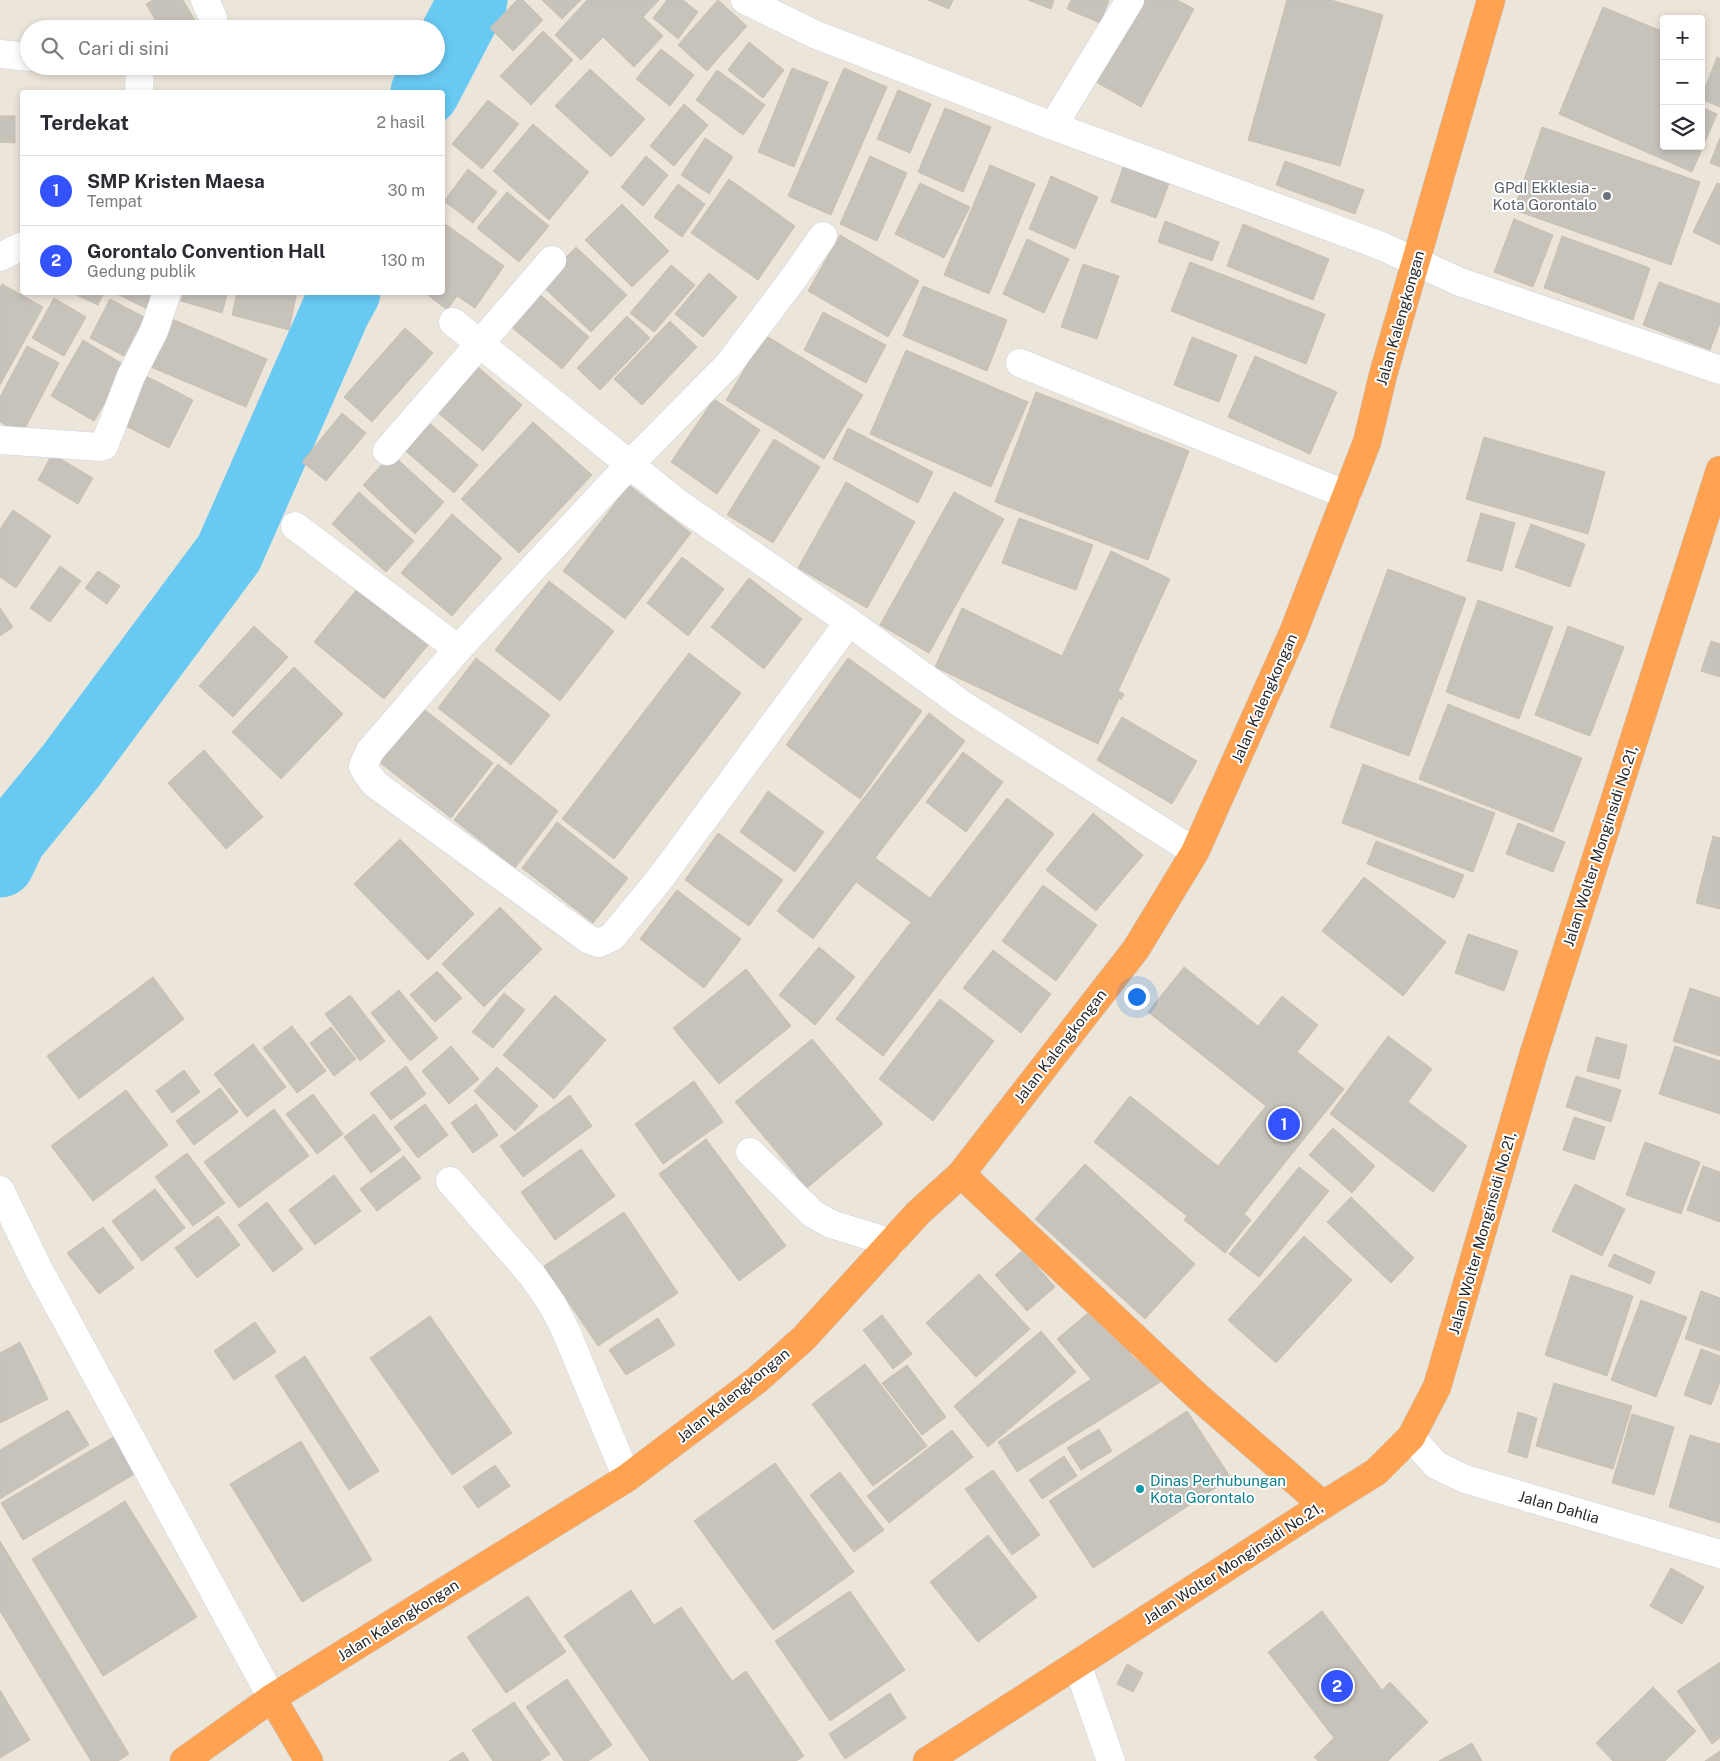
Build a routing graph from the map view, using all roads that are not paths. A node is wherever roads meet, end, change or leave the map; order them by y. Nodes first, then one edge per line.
1 (205, 0) edge
2 (746, 0) edge
3 (1130, 0) edge
4 (1491, 0) edge
5 (213, 20) edge
6 (0, 54) edge
7 (20, 57) edge
8 (140, 75) edge
9 (138, 90) edge
10 (1053, 126) junction
11 (823, 236) dead end
12 (20, 247) edge
13 (0, 257) edge
14 (552, 260) dead end
15 (1416, 260) junction
16 (166, 295) edge
17 (453, 322) dead end
18 (479, 344) junction
19 (1020, 363) dead end
20 (1720, 370) edge
21 (0, 440) edge
22 (387, 452) dead end
23 (630, 464) junction
24 (1720, 470) edge
25 (1347, 495) junction
26 (295, 526) dead end
27 (848, 622) junction
28 (458, 648) junction
29 (1196, 852) junction
30 (750, 1152) dead end
31 (961, 1174) junction
32 (450, 1181) dead end
33 (0, 1190) edge
34 (892, 1243) junction
35 (1411, 1438) junction
36 (627, 1478) junction
37 (1323, 1505) junction
38 (1720, 1554) edge
39 (1075, 1665) junction
40 (272, 1698) junction
41 (184, 1761) edge
42 (309, 1761) edge
43 (927, 1761) edge
44 (1111, 1761) edge

1 - 5 street
2 - 10 street
3 - 10 street
4 - 15 highway, Jalan Kalengkongan
6 - 7 street
8 - 9 street
10 - 15 street
11 - 23 street
12 - 13 street
14 - 18 street
15 - 20 street
15 - 25 highway, Jalan Kalengkongan
16 - 21 street
17 - 18 street
18 - 22 street
18 - 23 street
19 - 25 street
23 - 27 street
23 - 28 street
24 - 35 highway, Jalan Wolter Monginsidi No.21,
25 - 29 highway, Jalan Kalengkongan
26 - 28 street
27 - 28 street
27 - 29 street
29 - 31 highway, Jalan Kalengkongan
30 - 34 street
31 - 34 highway, Jalan Kalengkongan
31 - 37 highway
32 - 36 street
33 - 40 street
34 - 36 highway, Jalan Kalengkongan
35 - 37 highway, Jalan Wolter Monginsidi No.21,
35 - 38 street, Jalan Dahlia
36 - 40 highway, Jalan Kalengkongan
37 - 39 highway, Jalan Wolter Monginsidi No.21,
39 - 43 highway, Jalan Wolter Monginsidi No.21,
39 - 44 street
40 - 41 highway, Jalan Kalengkongan
40 - 42 highway

